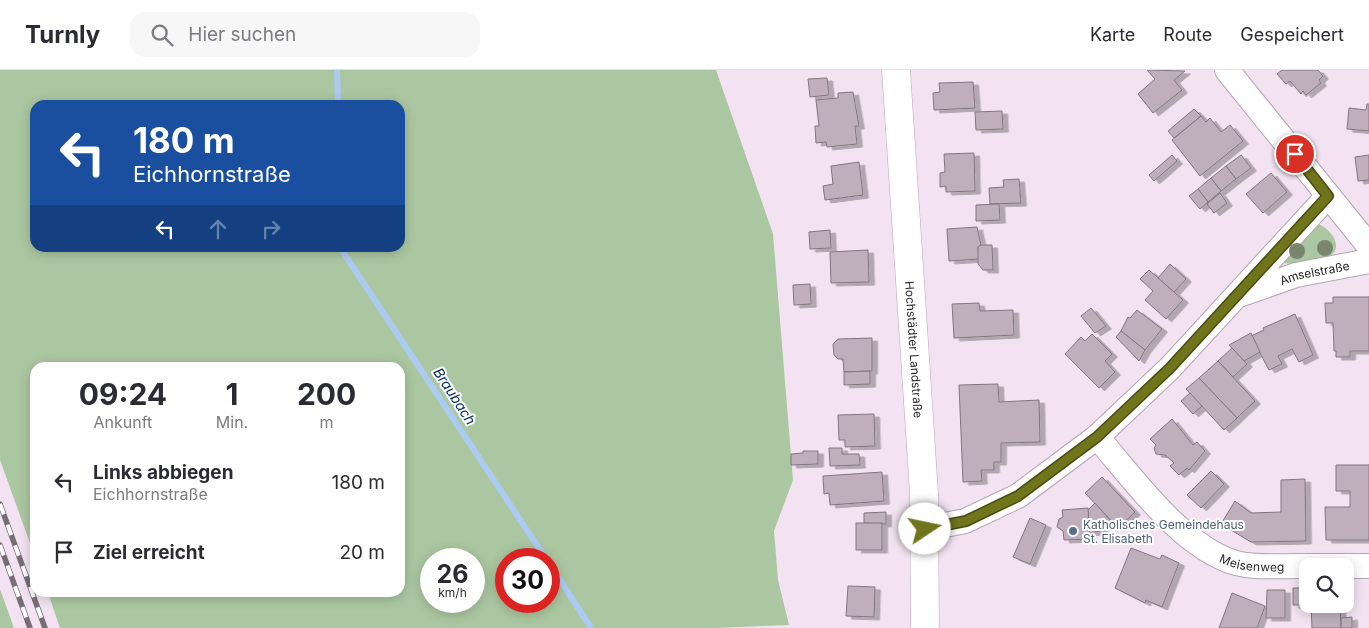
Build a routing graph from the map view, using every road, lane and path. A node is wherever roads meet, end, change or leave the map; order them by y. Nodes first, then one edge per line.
1 (896, 70) edge
2 (1227, 70) edge
3 (1328, 196) junction
4 (1369, 246) edge
5 (1369, 261) edge
6 (1233, 298) junction
7 (1097, 437) junction
8 (925, 529) junction
9 (1369, 566) edge
10 (925, 628) edge

1 - 8 street, Hochstädter Landstraße
2 - 3 street
3 - 4 street
3 - 6 street, Amselstraße
5 - 6 street, Amselstraße
6 - 7 street, Amselstraße
7 - 8 street, Amselstraße
7 - 9 street, Meisenweg
8 - 10 street, Hochstädter Landstraße

